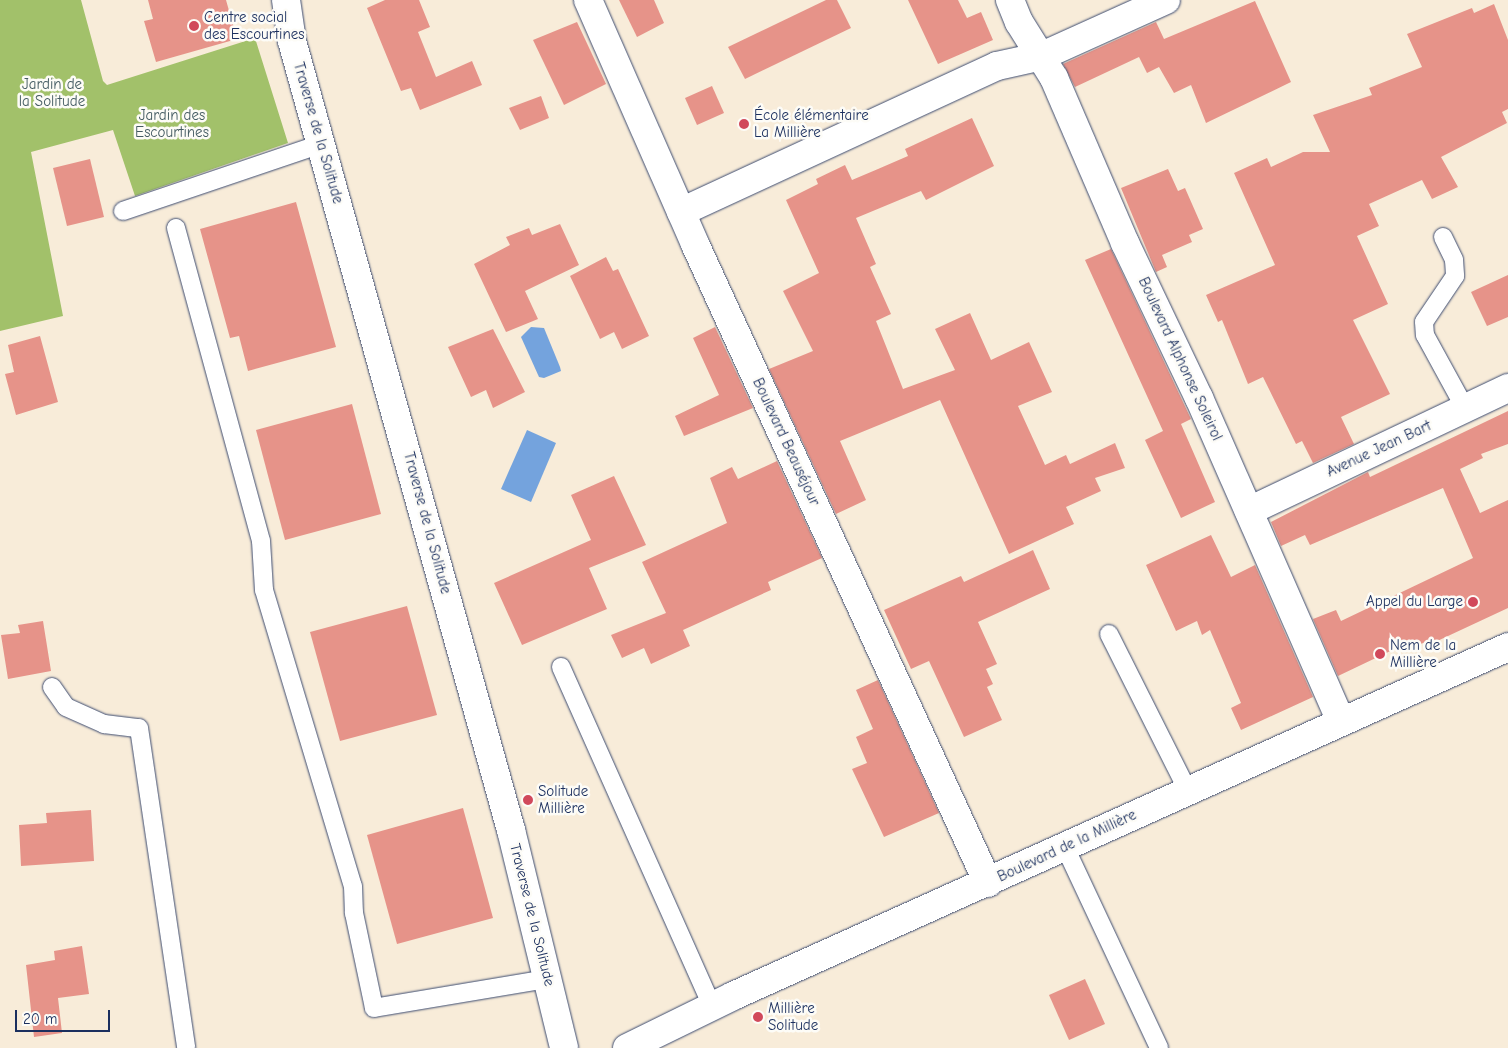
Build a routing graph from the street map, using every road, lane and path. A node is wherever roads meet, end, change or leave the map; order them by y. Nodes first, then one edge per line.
1 (286, 0) edge
2 (588, 0) edge
3 (1010, 0) edge
4 (1166, 0) edge
5 (1042, 56) junction
6 (321, 144) junction
7 (123, 211) dead end
8 (681, 212) junction
9 (176, 228) dead end
10 (1443, 237) dead end
11 (1508, 388) edge
12 (1465, 408) junction
13 (1249, 511) junction
14 (1109, 634) dead end
15 (1508, 647) edge
16 (562, 667) dead end
17 (52, 687) dead end
18 (1341, 721) junction
19 (1188, 791) junction
20 (1065, 847) junction
21 (988, 883) junction
22 (548, 979) junction
23 (712, 1006) junction
24 (186, 1048) edge
25 (564, 1048) edge
26 (627, 1048) edge
27 (1159, 1048) edge

1 - 6 street, Traverse de la Solitude
2 - 8 street, Boulevard Beauséjour
3 - 5 street, Boulevard Alphonse Soleirol
4 - 5 street
5 - 8 street
5 - 13 street, Boulevard Alphonse Soleirol
6 - 7 lane
6 - 22 street, Traverse de la Solitude
8 - 21 street, Boulevard Beauséjour
9 - 22 lane
10 - 12 lane
11 - 12 street, Avenue Jean Bart
12 - 13 street, Avenue Jean Bart
13 - 18 street, Boulevard Alphonse Soleirol
14 - 19 lane
15 - 18 street, Boulevard de la Millière
16 - 23 lane
17 - 24 lane
18 - 19 street, Boulevard de la Millière
19 - 20 street, Boulevard de la Millière
20 - 21 street, Boulevard de la Millière
20 - 27 lane
21 - 23 street, Boulevard de la Millière
22 - 25 street, Traverse de la Solitude
23 - 26 street, Boulevard de la Millière

